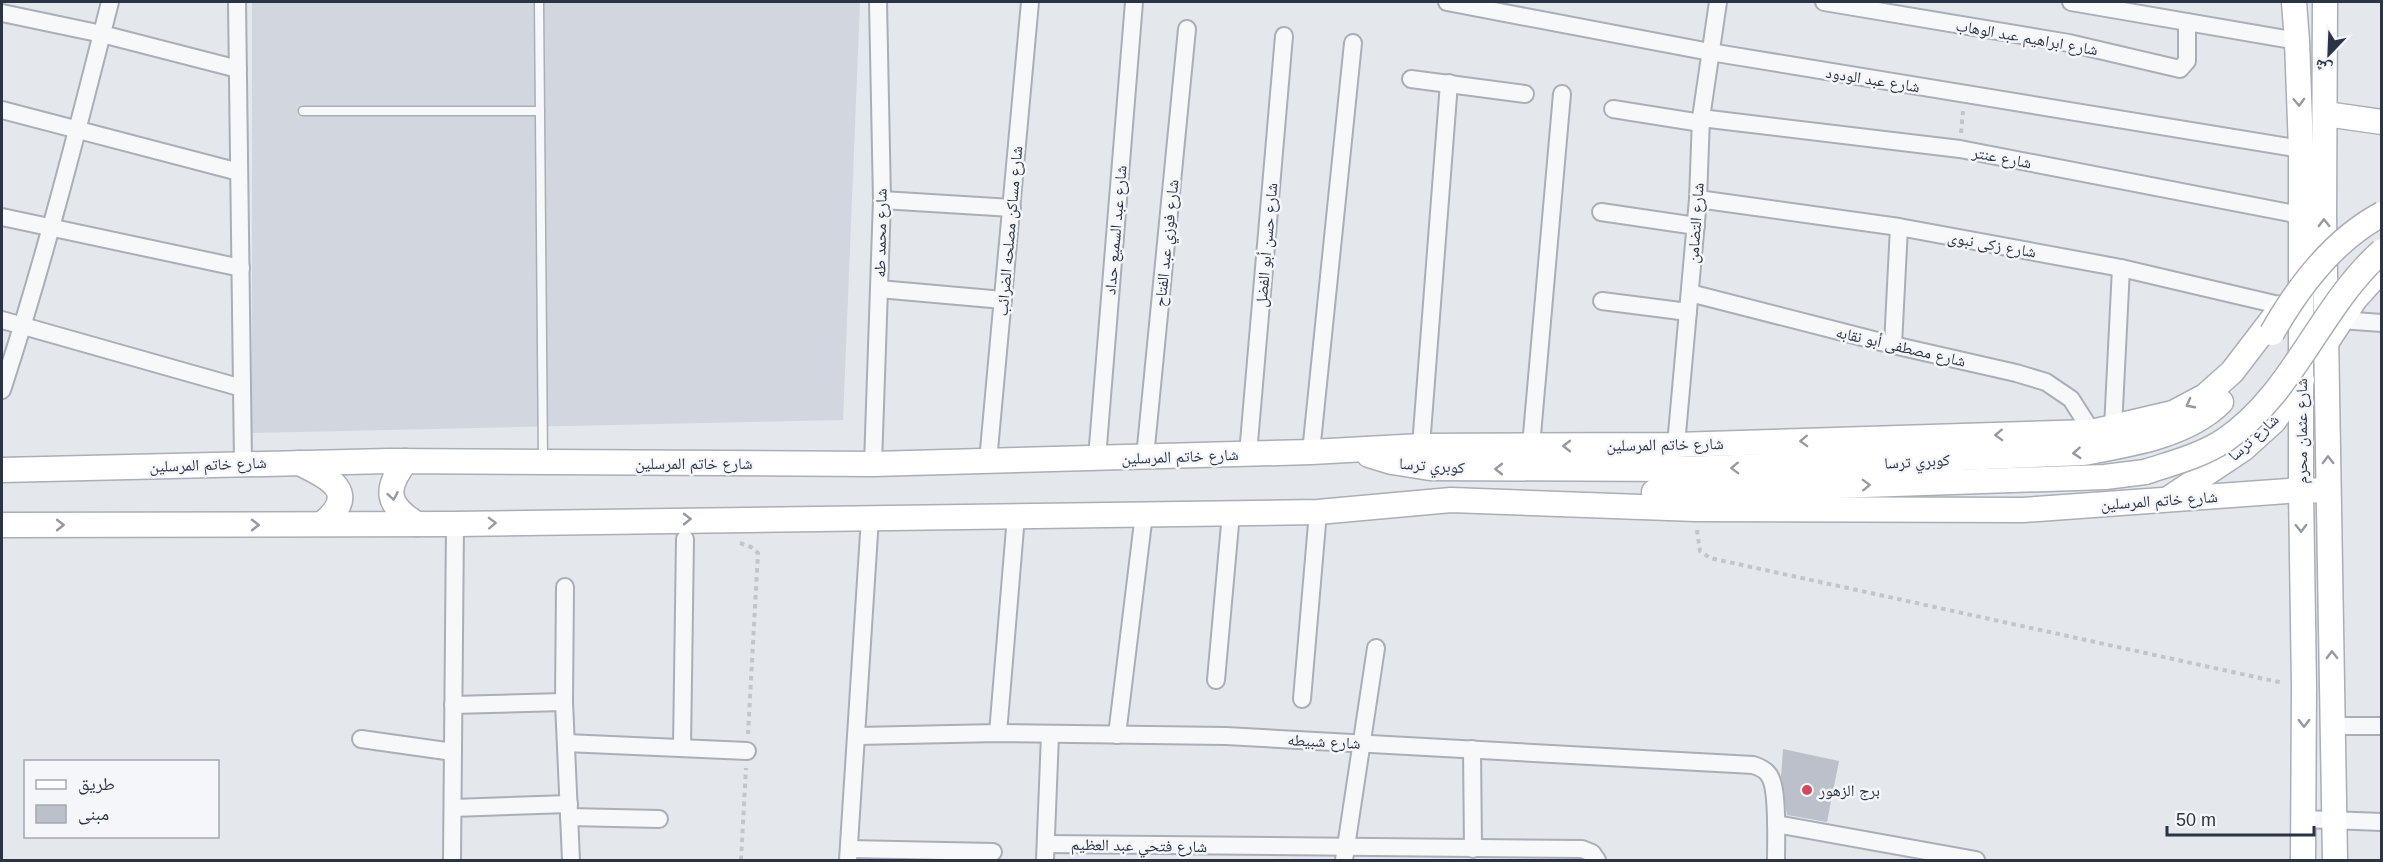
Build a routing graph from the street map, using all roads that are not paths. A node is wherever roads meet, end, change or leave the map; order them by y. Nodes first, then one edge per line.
1 (110, 2) edge
2 (237, 2) edge
3 (539, 2) edge
4 (878, 2) edge
5 (1029, 2) edge
6 (1134, 2) edge
7 (1447, 2) edge
8 (1718, 2) edge
9 (1824, 2) edge
10 (2071, 2) edge
11 (2294, 2) edge
12 (2325, 2) edge
13 (2, 13) edge
14 (2187, 22) junction
15 (1187, 29) dead end
16 (102, 34) junction
17 (1284, 36) dead end
18 (2298, 41) junction
19 (1353, 43) dead end
20 (1710, 52) junction
21 (238, 69) junction
22 (1411, 79) dead end
23 (1449, 84) junction
24 (1524, 94) dead end
25 (1562, 94) dead end
26 (1613, 109) dead end
27 (2, 110) edge
28 (303, 111) dead end
29 (540, 111) junction
30 (2326, 114) junction
31 (1701, 121) junction
32 (2382, 122) edge
33 (77, 129) junction
34 (2301, 149) junction
35 (240, 172) junction
36 (1698, 199) junction
37 (882, 200) junction
38 (1012, 208) junction
39 (1601, 212) dead end
40 (2382, 214) edge
41 (2301, 215) junction
42 (2, 217) edge
43 (1696, 226) junction
44 (50, 227) junction
45 (1899, 227) junction
46 (2382, 251) edge
47 (241, 268) junction
48 (2121, 268) junction
49 (2382, 269) edge
50 (2300, 286) junction
51 (879, 289) junction
52 (1690, 293) junction
53 (1003, 300) junction
54 (1602, 301) dead end
55 (2283, 306) junction
56 (1688, 312) junction
57 (2, 320) edge
58 (2340, 320) junction
59 (2382, 323) edge
60 (23, 325) junction
61 (2326, 344) junction
62 (1893, 345) junction
63 (2301, 382) junction
64 (242, 388) junction
65 (2, 390) edge
66 (2103, 430) junction
67 (1676, 445) junction
68 (1421, 446) junction
69 (1531, 446) junction
70 (1355, 450) junction
71 (1311, 452) junction
72 (1248, 454) junction
73 (1145, 457) junction
74 (1097, 458) junction
75 (988, 460) junction
76 (406, 461) junction
77 (296, 462) junction
78 (543, 462) junction
79 (243, 463) junction
80 (873, 464) junction
81 (2, 470) edge
82 (2301, 490) junction
83 (2328, 490) junction
84 (2169, 498) junction
85 (1451, 500) junction
86 (1318, 512) junction
87 (1231, 513) junction
88 (1144, 514) junction
89 (1016, 516) junction
90 (870, 518) junction
91 (322, 524) junction
92 (417, 524) junction
93 (455, 524) junction
94 (2, 525) edge
95 (685, 539) dead end
96 (565, 587) dead end
97 (1376, 648) dead end
98 (1216, 680) dead end
99 (1302, 699) dead end
100 (564, 702) junction
101 (453, 705) junction
102 (2333, 726) junction
103 (2382, 726) edge
104 (998, 733) junction
105 (1050, 735) junction
106 (1117, 735) junction
107 (857, 736) junction
108 (361, 739) dead end
109 (1361, 742) junction
110 (566, 743) junction
111 (682, 747) junction
112 (1472, 749) junction
113 (747, 751) road end
114 (453, 752) junction
115 (453, 808) junction
116 (569, 811) junction
117 (659, 819) dead end
118 (2303, 819) junction
119 (2335, 821) junction
120 (2382, 822) edge
121 (1776, 824) junction
122 (1473, 849) junction
123 (993, 852) dead end
124 (1046, 852) edge
125 (1345, 854) edge
126 (849, 855) edge
127 (1594, 857) edge
128 (452, 861) edge
129 (571, 861) edge
130 (1776, 861) edge
131 (1976, 861) edge
132 (2303, 861) edge
133 (2335, 861) edge

1 - 16 street
2 - 21 street
3 - 29 lane
4 - 37 street, شارع محمد طه
5 - 38 street, شارع مساكن مصلحه الضرائب
6 - 74 street, شارع عبد السميع حداد
7 - 20 street, شارع عبد الودود
8 - 20 street, شارع التضامن
9 - 14 street, شارع ابراهيم عبد الوهاب
10 - 14 street
11 - 18 main road, شارع عثمان محرم
12 - 30 main road, شارع عثمان محرم
13 - 16 street
14 - 18 street
15 - 73 street, شارع فوزي عبد الفتاح
16 - 21 street
16 - 33 street
17 - 72 street, شارع حسن أبو الفضل
18 -> 34 main road, شارع عثمان محرم
19 - 71 street
20 - 31 street, شارع التضامن
20 - 34 street, شارع عبد الودود
21 - 35 street
22 - 23 street
23 - 24 street
23 - 68 street
25 - 69 street
26 - 31 street, شارع عنتر
27 - 33 street
28 - 29 lane
29 - 78 lane
30 - 32 main road
61 -> 30 main road, شارع عثمان محرم
31 - 36 street, شارع التضامن
31 - 41 street, شارع عنتر
33 - 35 street
33 - 44 street
34 - 41 main road, شارع عثمان محرم
35 - 47 street
36 - 43 street, شارع التضامن
36 - 45 street, شارع زكى نبوى
37 - 38 street
37 - 51 street, شارع محمد طه
38 - 53 street, شارع مساكن مصلحه الضرائب
39 - 43 street
40 -> 70 main road, كوبري ترسا, bridge
41 - 50 main road, شارع عثمان محرم
42 - 44 street
43 - 52 street, شارع التضامن
44 - 47 street
44 - 60 street
45 - 48 street, شارع زكى نبوى
45 - 62 street
85 -> 46 main road, كوبري ترسا, bridge
47 - 64 street
48 - 55 street, شارع زكى نبوى
48 - 66 street
49 - 58 main road, شارع ترسا
50 - 55 main road, شارع خاتم المرسلين
50 - 63 main road, شارع عثمان محرم
51 - 53 street
51 - 80 street, شارع محمد طه
52 - 56 street, شارع التضامن
52 - 62 street, شارع مصطفى أبو نقابه
53 - 75 street, شارع مساكن مصلحه الضرائب
54 - 56 street
55 -> 66 main road, شارع خاتم المرسلين
56 - 67 street, شارع التضامن
57 - 60 street
58 - 59 street
58 - 61 main road, شارع ترسا
60 - 64 street
60 - 65 street
61 - 63 main road, شارع ترسا
83 -> 61 main road, شارع عثمان محرم
62 - 66 street, شارع مصطفى أبو نقابه
63 - 82 main road, شارع عثمان محرم
63 - 84 main road, شارع ترسا
64 - 79 street
66 -> 67 main road, شارع خاتم المرسلين
67 -> 69 main road, شارع خاتم المرسلين
68 - 69 main road, شارع خاتم المرسلين
68 - 70 main road, شارع خاتم المرسلين
70 - 71 main road, شارع خاتم المرسلين
71 - 72 main road, شارع خاتم المرسلين
72 - 73 main road, شارع خاتم المرسلين
73 - 74 main road, شارع خاتم المرسلين
74 - 75 main road, شارع خاتم المرسلين
75 - 80 main road, شارع خاتم المرسلين
76 - 77 main road, شارع خاتم المرسلين
76 - 78 main road, شارع خاتم المرسلين
76 -> 92 main road
77 - 79 main road, شارع خاتم المرسلين
77 - 91 main road
78 - 80 main road, شارع خاتم المرسلين
79 - 81 main road, شارع خاتم المرسلين
82 - 83 main road, شارع خاتم المرسلين
82 - 84 main road, شارع خاتم المرسلين
82 -> 118 main road, شارع عثمان محرم
102 -> 83 main road, شارع عثمان محرم
84 - 85 main road, شارع خاتم المرسلين
85 - 86 main road, شارع خاتم المرسلين
86 - 87 main road, شارع خاتم المرسلين
86 - 99 street
87 - 88 main road, شارع خاتم المرسلين
87 - 98 street
88 - 89 main road, شارع خاتم المرسلين
88 - 106 street
89 - 90 main road, شارع خاتم المرسلين
89 - 104 street
93 -> 90 main road, شارع خاتم المرسلين
90 - 107 street
91 - 92 main road, شارع خاتم المرسلين
94 -> 91 main road, شارع خاتم المرسلين
92 - 93 main road, شارع خاتم المرسلين
93 - 101 street
95 - 111 street
96 - 100 street
97 - 109 street
100 - 101 street
100 - 110 street
101 - 114 street
102 - 103 street
102 - 119 main road, شارع عثمان محرم
104 - 105 street, شارع شبيطه
104 - 107 street, شارع شبيطه
105 - 106 street, شارع شبيطه
105 - 124 street
106 - 109 street, شارع شبيطه
107 - 126 street
108 - 114 street
109 - 112 street, شارع شبيطه
109 - 125 street
110 - 111 street
110 - 116 street
111 - 113 street
112 - 121 street, شارع شبيطه
112 - 122 street
114 - 115 street
115 - 116 street
115 - 128 street
116 - 117 street
116 - 129 street
118 - 119 street
118 - 132 main road, شارع عثمان محرم
119 - 120 street
119 - 133 main road, شارع عثمان محرم
121 - 130 street
121 - 131 street
122 - 125 street, شارع فتحي عبد العظيم
122 - 127 street, شارع فتحي عبد العظيم
123 - 126 street
124 - 125 street, شارع فتحي عبد العظيم

